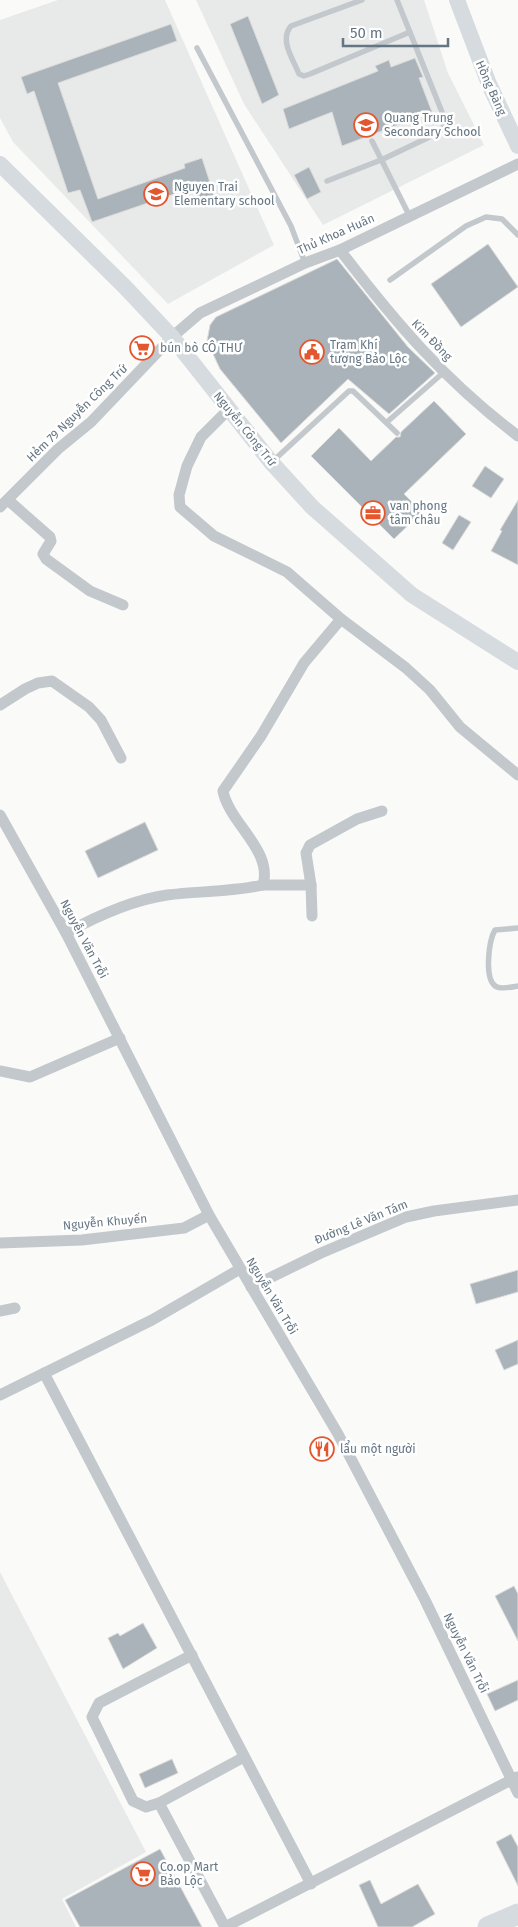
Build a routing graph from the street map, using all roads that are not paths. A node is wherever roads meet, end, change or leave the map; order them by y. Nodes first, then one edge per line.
1 (362, 0) edge
2 (397, 0) edge
3 (457, 0) edge
4 (410, 32) junction
5 (197, 48) dead end
6 (372, 141) dead end
7 (518, 146) edge
8 (381, 160) junction
9 (518, 164) edge
10 (1, 169) edge
11 (326, 181) dead end
12 (409, 215) junction
13 (518, 235) edge
14 (340, 250) junction
15 (305, 262) junction
16 (390, 280) dead end
17 (172, 337) junction
18 (444, 372) junction
19 (230, 409) junction
20 (388, 422) junction
21 (397, 433) dead end
22 (518, 436) edge
23 (271, 462) junction
24 (4, 503) edge
25 (123, 605) dead end
26 (341, 619) junction
27 (518, 662) edge
28 (0, 705) edge
29 (121, 758) dead end
30 (518, 775) edge
31 (382, 812) dead end
32 (0, 815) edge
33 (263, 885) junction
34 (311, 886) junction
35 (312, 916) dead end
36 (518, 928) edge
37 (66, 933) junction
38 (518, 986) edge
39 (120, 1038) junction
40 (0, 1071) edge
41 (518, 1200) edge
42 (209, 1215) junction
43 (0, 1243) edge
44 (240, 1270) junction
45 (251, 1287) junction
46 (15, 1308) dead end
47 (0, 1311) edge
48 (44, 1373) junction
49 (0, 1394) edge
50 (192, 1655) junction
51 (244, 1757) junction
52 (515, 1779) edge
53 (518, 1793) edge
54 (159, 1803) junction
55 (311, 1884) junction
56 (518, 1914) edge
57 (225, 1927) edge
58 (488, 1927) edge

1 - 4 lane
2 - 4 lane
3 - 7 street, Hồng Bàng
4 - 8 lane
5 - 15 lane
6 - 8 lane
8 - 11 lane
8 - 12 lane
9 - 12 street, Thủ Khoa Huân
10 - 17 street, Nguyễn Công Trứ
12 - 14 street, Thủ Khoa Huân
13 - 16 lane
14 - 15 street, Thủ Khoa Huân
14 - 18 street, Kim Đồng
15 - 17 street, Thủ Khoa Huân
17 - 19 street, Nguyễn Công Trứ
17 - 24 street, Hẻm 79 Nguyễn Công Trứ
18 - 20 lane
18 - 22 street, Kim Đồng
19 - 23 street, Nguyễn Công Trứ
19 - 26 street
20 - 21 lane
20 - 23 lane
23 - 27 street, Nguyễn Công Trứ
24 - 25 street
26 - 30 street
26 - 33 street
28 - 29 street
31 - 34 street
32 - 37 street, Nguyễn Văn Trỗi
33 - 34 street
33 - 37 street
34 - 35 street
36 - 38 lane
37 - 39 street, Nguyễn Văn Trỗi
39 - 40 street
39 - 42 street, Nguyễn Văn Trỗi
41 - 45 street, Đường Lê Văn Tám
42 - 43 street, Nguyễn Khuyến
42 - 44 street, Nguyễn Văn Trỗi
44 - 45 street, Nguyễn Văn Trỗi
44 - 48 street
45 - 52 street, Nguyễn Văn Trỗi
46 - 47 street
48 - 49 street
48 - 50 street
50 - 51 street
50 - 54 street
51 - 54 street
51 - 55 street
52 - 53 street, Nguyễn Văn Trỗi
52 - 55 street
54 - 57 street
55 - 57 street
56 - 58 highway

